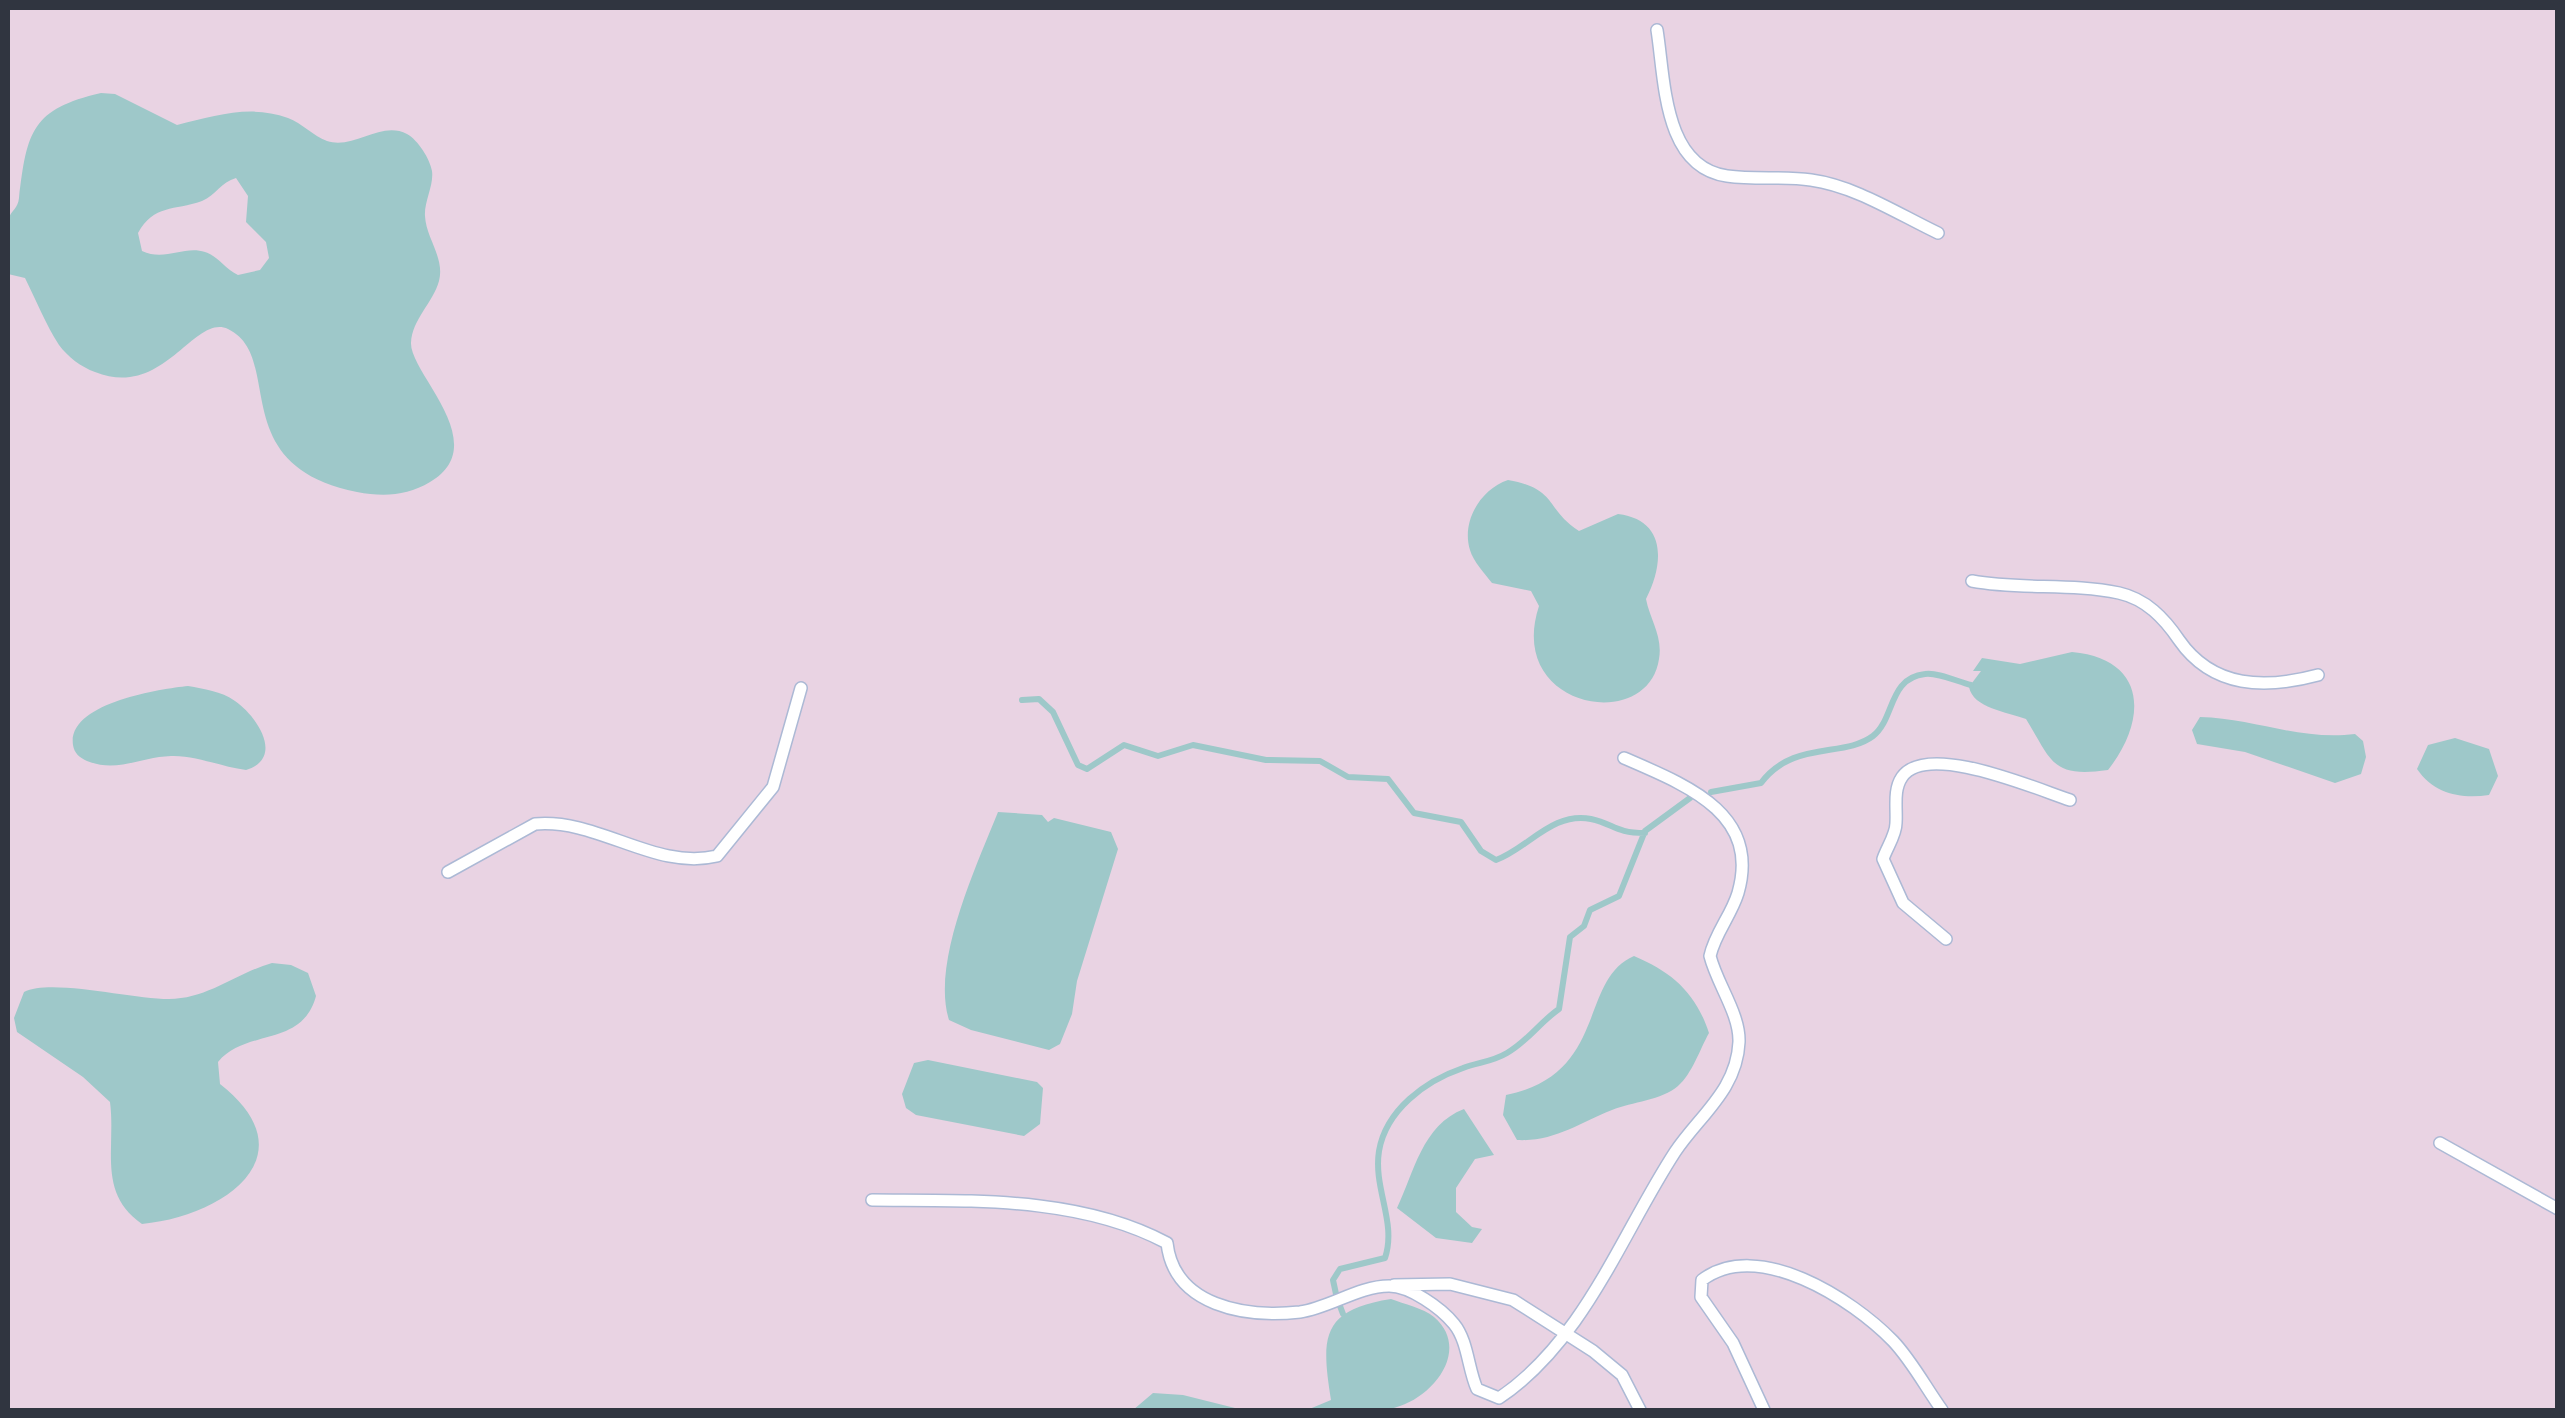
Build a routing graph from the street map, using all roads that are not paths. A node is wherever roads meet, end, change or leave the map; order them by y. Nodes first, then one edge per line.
1 (1657, 30) dead end
2 (1938, 233) dead end
3 (1972, 580) dead end
4 (2318, 675) dead end
5 (801, 688) dead end
6 (1624, 758) dead end
7 (2070, 800) dead end
8 (448, 872) dead end
9 (1946, 939) dead end
10 (2440, 1143) dead end
11 (872, 1200) dead end
12 (2558, 1209) edge
13 (1390, 1286) junction
14 (1564, 1335) junction
15 (1640, 1410) edge
16 (1764, 1410) edge
17 (1942, 1410) edge

1 - 2 lane
3 - 4 lane
5 - 8 lane
6 - 14 lane
7 - 9 lane
10 - 12 lane
11 - 13 lane
13 - 14 lane
13 - 14 lane
14 - 15 lane
16 - 17 lane

